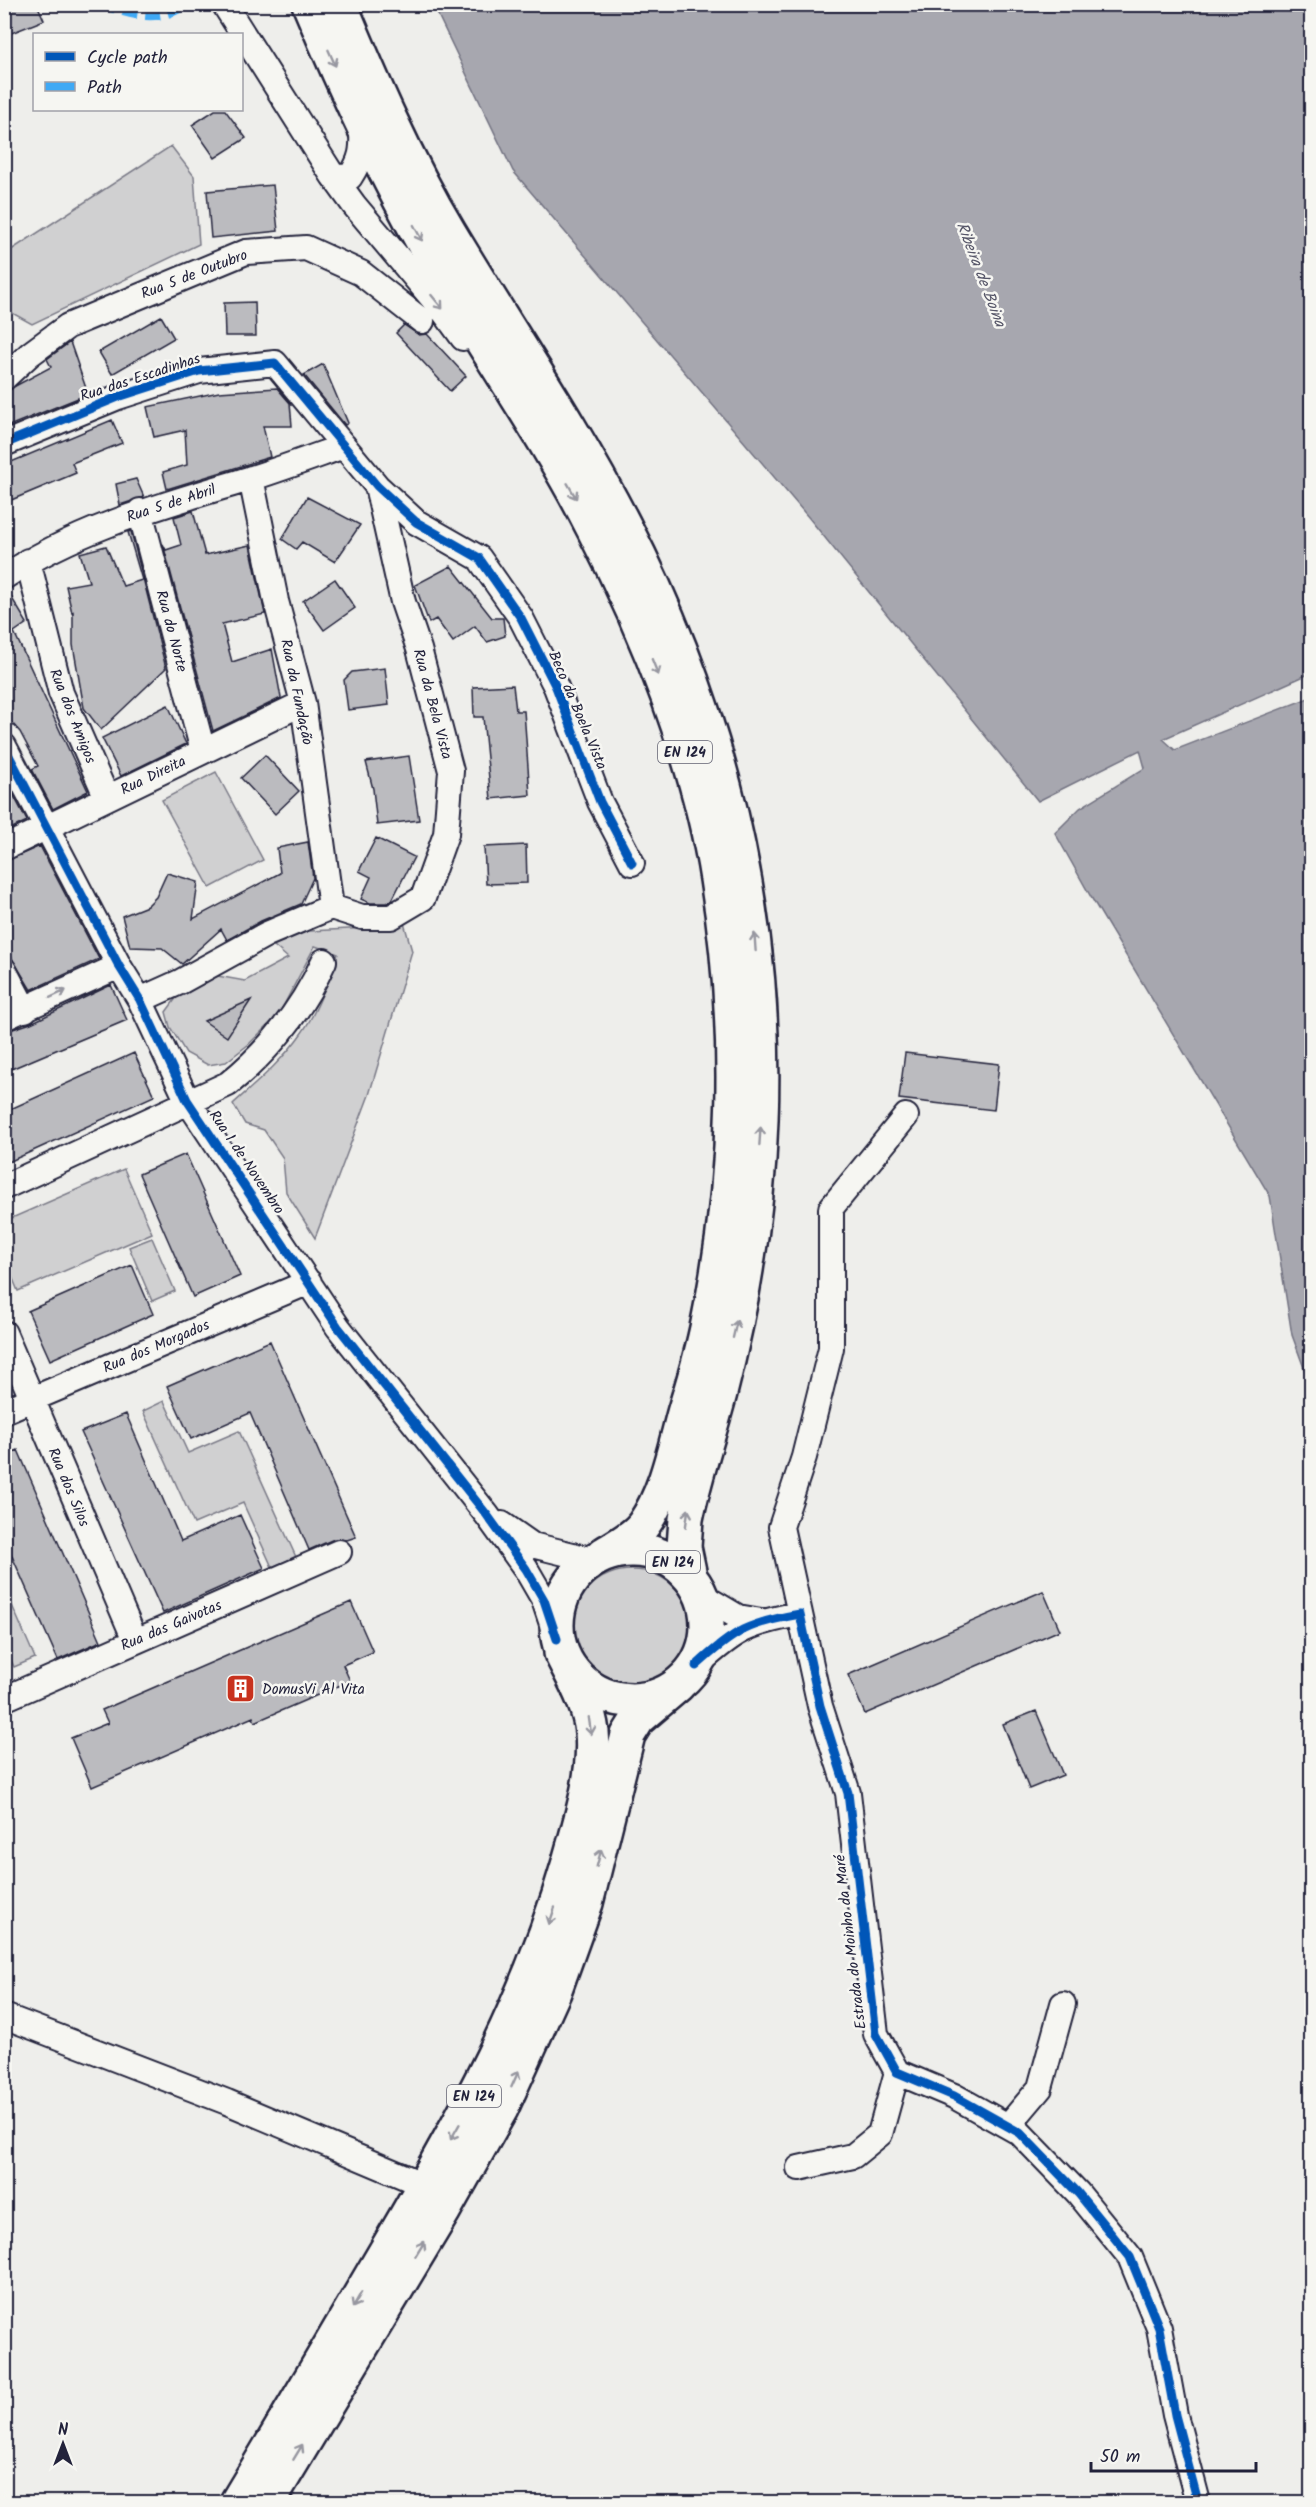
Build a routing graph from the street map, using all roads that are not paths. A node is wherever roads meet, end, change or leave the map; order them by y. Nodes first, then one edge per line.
1 (224, 4) edge
2 (309, 4) edge
3 (340, 4) edge
4 (242, 33) edge
5 (243, 34) edge
6 (362, 126) junction
7 (333, 176) junction
8 (422, 321) dead end
9 (4, 378) edge
10 (4, 444) edge
11 (344, 446) junction
12 (552, 456) junction
13 (251, 478) junction
14 (377, 486) junction
15 (140, 512) junction
16 (28, 561) junction
17 (4, 577) edge
18 (303, 703) junction
19 (4, 746) edge
20 (203, 751) junction
21 (107, 798) junction
22 (46, 826) junction
23 (4, 849) edge
24 (632, 863) dead end
25 (331, 907) junction
26 (324, 961) dead end
27 (119, 966) junction
28 (4, 970) edge
29 (140, 1000) junction
30 (15, 1014) edge
31 (187, 1100) junction
32 (906, 1116) dead end
33 (4, 1187) edge
34 (309, 1282) junction
35 (4, 1333) edge
36 (32, 1398) junction
37 (4, 1411) edge
38 (487, 1515) junction
39 (339, 1552) dead end
40 (599, 1557) junction
41 (696, 1585) junction
42 (800, 1614) junction
43 (760, 1621) junction
44 (135, 1640) junction
45 (559, 1646) junction
46 (687, 1676) junction
47 (4, 1699) edge
48 (1063, 2004) dead end
49 (4, 2016) edge
50 (897, 2072) junction
51 (1008, 2126) junction
52 (799, 2168) dead end
53 (424, 2185) junction
54 (237, 2502) edge
55 (268, 2502) edge
56 (1198, 2502) edge

1 - 4 street
2 -> 6 main road, EN 124
41 -> 3 main road, EN 124
5 - 7 street
6 - 7 street
6 -> 12 main road, EN 124
7 -> 12 street
8 - 9 street, Rua 5 de Outubro
10 - 11 street, Rua das Escadinhas
11 - 13 street, Rua 5 de Abril
11 - 14 street, Rua das Escadinhas
12 -> 40 main road, EN 124
13 - 15 street, Rua 5 de Abril
13 - 18 street, Rua da Fundação
14 - 24 street, Beco da Boela Vista
14 - 25 street, Rua da Bela Vista
15 - 16 street, Rua 5 de Abril
15 - 20 street, Rua do Norte
16 - 17 street, Rua 5 de Abril
16 - 21 street, Rua dos Amigos
18 - 20 street, Rua Direita
18 - 25 street, Rua da Fundação
19 - 22 street, Rua 1 de Novembro
20 - 21 street, Rua Direita
21 - 22 street, Rua Direita
22 - 23 street, Rua Direita
22 - 27 street, Rua 1 de Novembro
25 - 29 street
26 - 31 street
27 - 29 street, Rua 1 de Novembro
30 -> 27 street
28 - 30 street
29 - 31 street, Rua 1 de Novembro
31 - 33 street
31 - 34 street, Rua 1 de Novembro
32 - 42 street, Estrada do Moinho da Maré
34 - 36 street, Rua dos Morgados
34 - 38 street, Rua 1 de Novembro
35 - 36 street, Rua dos Silos
36 - 37 street, Rua dos Morgados
36 - 44 street, Rua dos Silos
38 - 40 street
38 - 45 street
39 - 44 street, Rua das Gaivotas
40 - 41 main road, EN 124
40 - 45 main road, EN 124
41 - 43 street
41 - 46 main road, EN 124
42 - 43 street
42 - 50 street, Estrada do Moinho da Maré
43 - 46 street
44 - 47 street, Rua das Gaivotas
45 - 46 main road
45 -> 53 main road, EN 124
55 -> 46 main road, EN 124
48 - 51 street
49 - 53 street
50 - 51 street
50 - 52 street
51 - 56 street
53 -> 54 main road, EN 124

